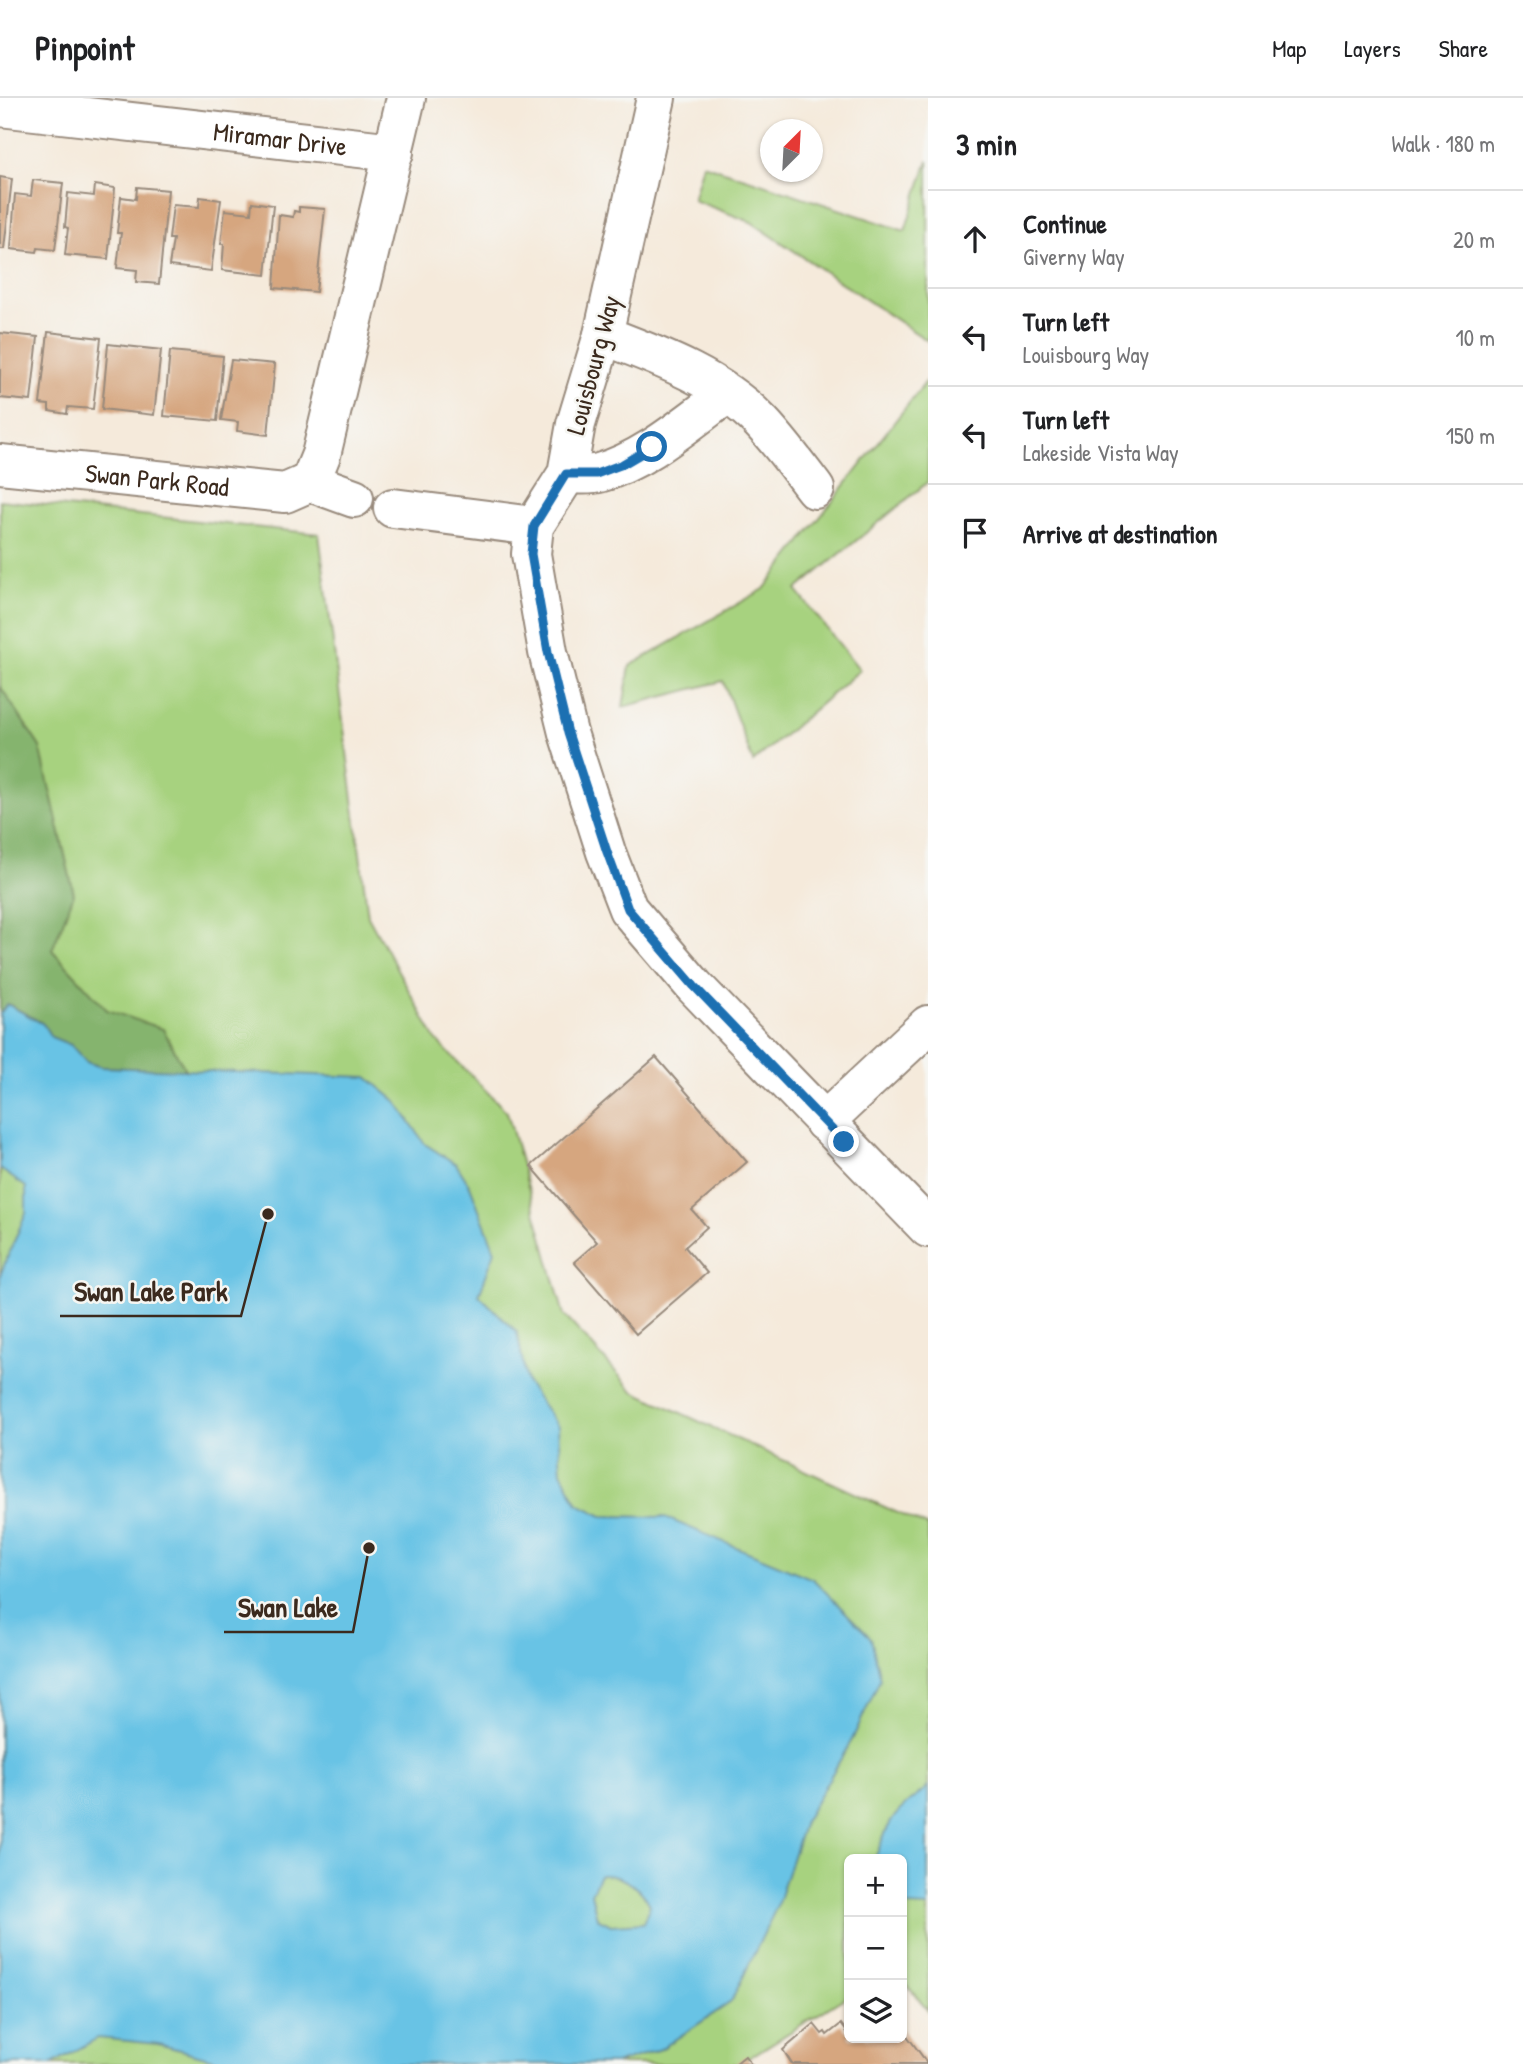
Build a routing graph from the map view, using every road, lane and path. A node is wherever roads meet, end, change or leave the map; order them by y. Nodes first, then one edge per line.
1 (406, 98) edge
2 (656, 98) edge
3 (0, 107) edge
4 (394, 152) junction
5 (603, 335) junction
6 (727, 394) junction
7 (0, 464) edge
8 (566, 474) junction
9 (310, 482) junction
10 (816, 489) dead end
11 (354, 498) dead end
12 (393, 508) dead end
13 (534, 526) junction
14 (928, 1025) edge
15 (824, 1122) junction
16 (928, 1228) edge

1 - 4 street
2 - 5 street, Louisbourg Way
3 - 4 street, Miramar Drive
4 - 9 street
5 - 6 street
5 - 8 street, Louisbourg Way
6 - 8 street
6 - 10 street
7 - 9 street, Swan Park Road
8 - 13 street, Louisbourg Way
9 - 11 street
12 - 13 street
13 - 15 street
14 - 15 street
15 - 16 street

